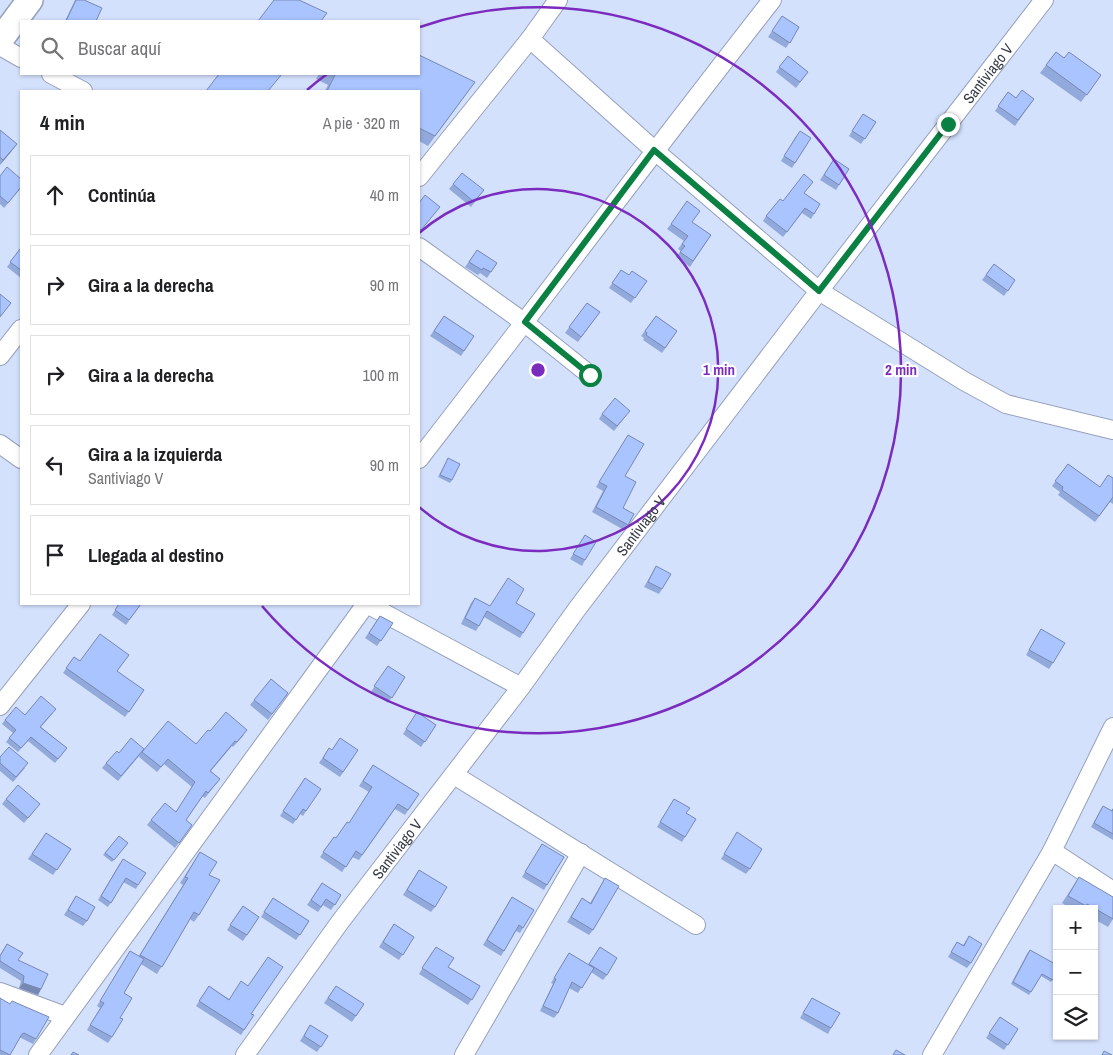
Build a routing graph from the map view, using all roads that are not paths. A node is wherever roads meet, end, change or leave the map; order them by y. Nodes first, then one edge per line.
1 (30, 0) edge
2 (558, 0) edge
3 (772, 0) edge
4 (1044, 0) edge
5 (530, 39) junction
6 (0, 40) edge
7 (0, 46) edge
8 (20, 57) edge
9 (53, 75) edge
10 (81, 90) edge
11 (654, 150) junction
12 (420, 176) edge
13 (420, 249) edge
14 (819, 291) junction
15 (525, 322) junction
16 (20, 330) edge
17 (0, 356) edge
18 (590, 375) dead end
19 (1113, 430) edge
20 (0, 444) edge
21 (20, 458) edge
22 (420, 458) edge
23 (80, 605) edge
24 (365, 605) edge
25 (368, 605) edge
26 (521, 687) junction
27 (0, 706) edge
28 (1113, 727) edge
29 (454, 774) junction
30 (1052, 851) junction
31 (580, 853) junction
32 (1113, 891) edge
33 (696, 925) dead end
34 (0, 992) edge
35 (65, 1016) junction
36 (38, 1055) edge
37 (245, 1055) edge
38 (464, 1055) edge
39 (932, 1055) edge

1 - 6 street
2 - 5 street
3 - 11 street
4 - 14 street, Santiviago V
5 - 11 street
5 - 12 street
7 - 8 street
9 - 10 street
11 - 14 street
11 - 15 street
13 - 15 street
14 - 19 street
14 - 26 street, Santiviago V
15 - 18 street
15 - 22 street
16 - 17 street
20 - 21 street
23 - 27 street
24 - 35 street
25 - 26 street
26 - 29 street, Santiviago V
28 - 30 street
29 - 31 street
29 - 37 street, Santiviago V
30 - 32 street
30 - 39 street
31 - 33 street
31 - 38 street
34 - 35 street
35 - 36 street

